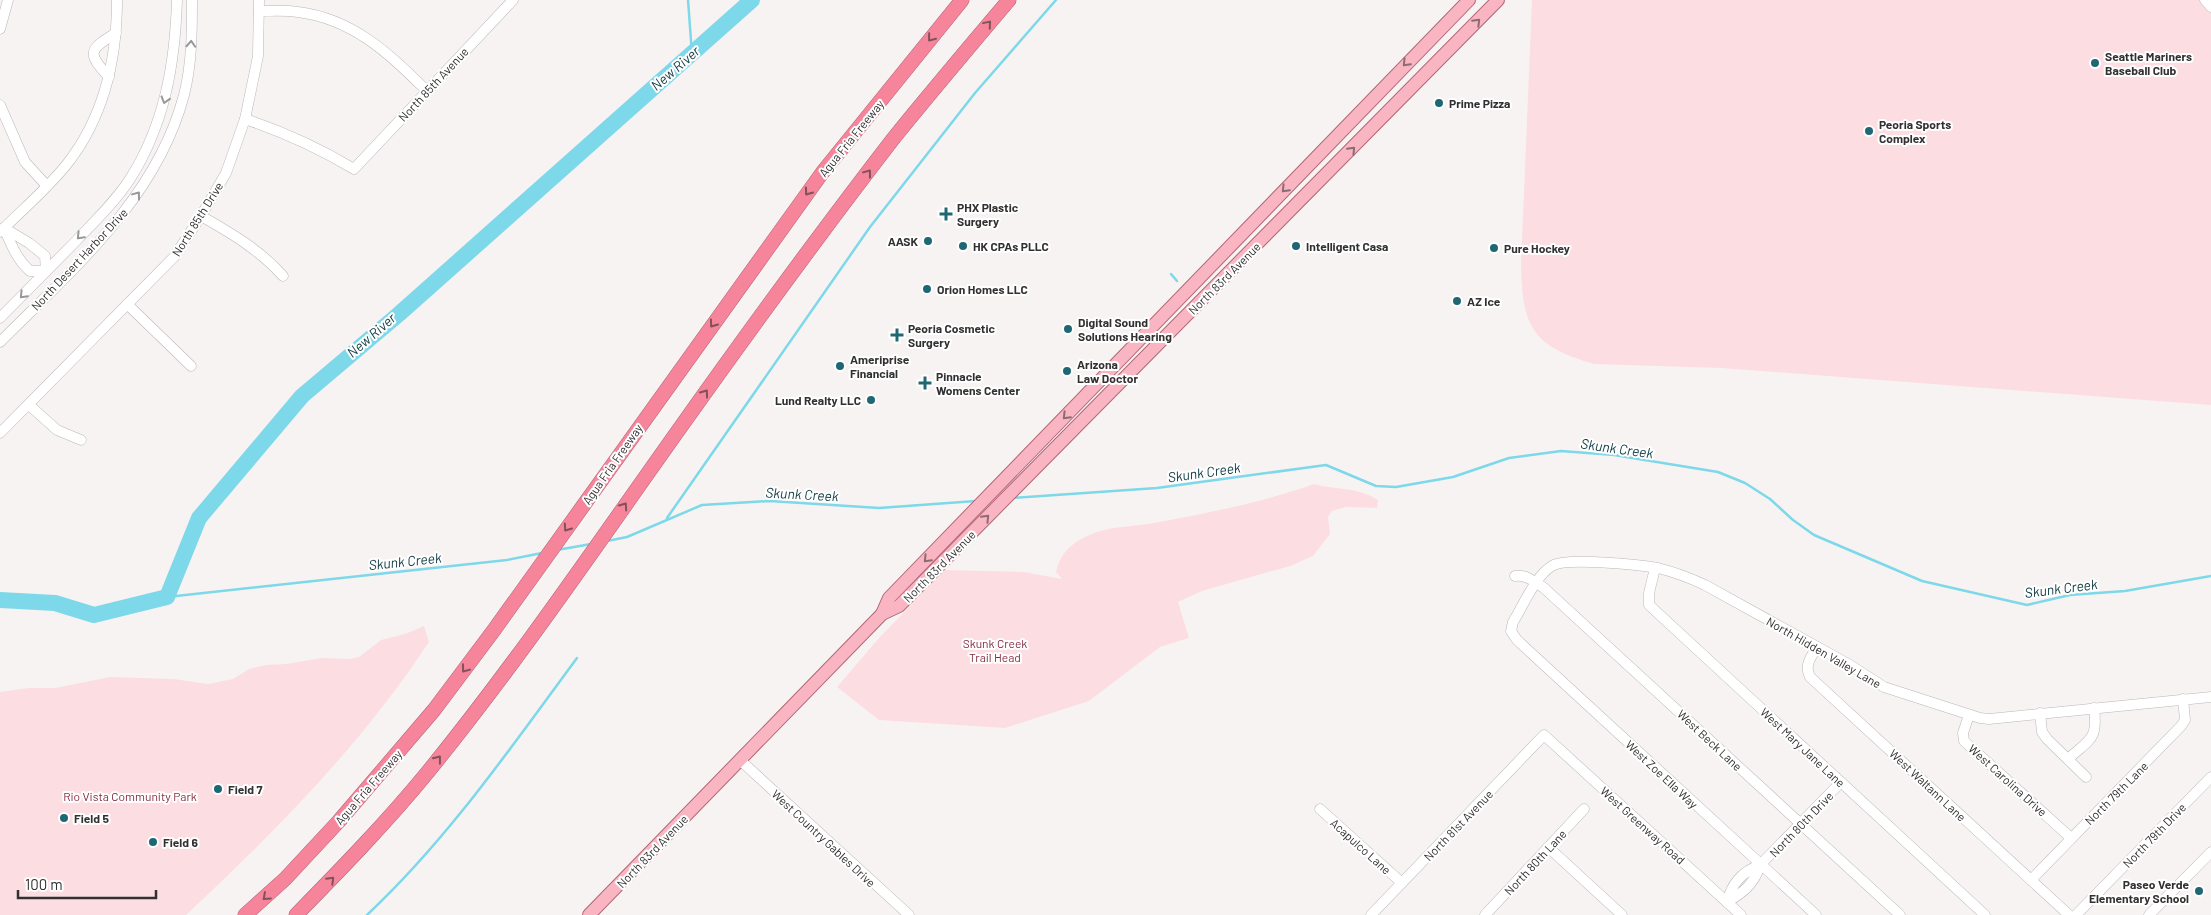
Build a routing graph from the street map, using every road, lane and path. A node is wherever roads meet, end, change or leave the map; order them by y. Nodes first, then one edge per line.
1 (8, 0) edge
2 (117, 0) edge
3 (176, 0) edge
4 (192, 0) edge
5 (259, 0) edge
6 (962, 0) edge
7 (1008, 0) edge
8 (1468, 0) edge
9 (1498, 0) edge
10 (2205, 0) edge
11 (506, 2) edge
12 (2211, 7) edge
13 (260, 11) junction
14 (0, 28) edge
15 (116, 33) junction
16 (109, 77) junction
17 (428, 91) junction
18 (0, 105) edge
19 (245, 120) junction
20 (46, 185) junction
21 (201, 216) junction
22 (2, 230) edge
23 (29, 243) junction
24 (16, 255) junction
25 (46, 271) junction
26 (283, 276) dead end
27 (58, 283) junction
28 (127, 304) junction
29 (0, 318) edge
30 (0, 342) edge
31 (191, 366) dead end
32 (29, 405) junction
33 (0, 434) edge
34 (80, 440) dead end
35 (1655, 568) junction
36 (1515, 576) dead end
37 (1537, 583) junction
38 (882, 614) junction
39 (1511, 631) joint
40 (1817, 647) junction
41 (2211, 697) edge
42 (2183, 699) junction
43 (2094, 708) junction
44 (2040, 713) junction
45 (1969, 715) junction
46 (1544, 735) joint
47 (2068, 759) junction
48 (740, 760) junction
49 (2086, 776) dead end
50 (2211, 777) edge
51 (1841, 782) junction
52 (1320, 809) dead end
53 (1584, 809) dead end
54 (1800, 825) junction
55 (2071, 838) junction
56 (1548, 847) junction
57 (2211, 852) edge
58 (1760, 865) junction
59 (2031, 880) junction
60 (1402, 883) junction
61 (1727, 902) junction
62 (245, 915) edge
63 (296, 915) edge
64 (588, 915) edge
65 (909, 915) edge
66 (1371, 915) edge
67 (1485, 915) edge
68 (1622, 915) edge
69 (1741, 915) edge
70 (1816, 915) edge
71 (1900, 915) edge
72 (1985, 915) edge
73 (2070, 915) edge
74 (2076, 915) edge
75 (2149, 915) edge

1 - 14 street
2 - 15 street
3 -> 25 street, North Desert Harbor Drive
27 -> 4 street, North Desert Harbor Drive
5 - 13 street, North 85th Drive
6 -> 62 highway, Agua Fria Freeway
63 -> 7 highway
8 -> 38 main road, North 83rd Avenue
38 -> 9 main road, North 83rd Avenue
10 - 12 street
11 - 17 street, North 85th Avenue
13 - 17 street
13 - 19 street, North 85th Drive
15 - 16 street
15 - 16 street
16 - 20 street
17 - 19 street, North 85th Avenue
18 - 20 street
19 - 21 street, North 85th Drive
20 - 22 street
21 - 26 street
21 - 28 street, North 85th Drive
22 - 23 street
22 - 24 street
23 - 24 street
23 - 25 street
24 - 25 street
25 - 27 street
25 -> 29 street, North Desert Harbor Drive
27 - 30 street, North Desert Harbor Drive
28 - 31 street
28 - 32 street, North 85th Drive
32 - 33 street, North 85th Drive
32 - 34 street
35 - 37 street, North Hidden Valley Lane
35 - 40 street, North Hidden Valley Lane
35 - 51 street, West Mary Jane Lane
36 - 37 street, West Beck Lane
37 - 39 street, North Hidden Valley Lane
37 - 54 street, West Beck Lane
38 - 48 main road, North 83rd Avenue
39 - 58 street, West Zoe Ella Way
40 - 45 street, North Hidden Valley Lane
40 - 59 street, West Waltann Lane
41 - 42 street, North Hidden Valley Lane
42 - 43 street, North Hidden Valley Lane
42 - 55 street, North 79th Lane
43 - 44 street, North Hidden Valley Lane
43 - 47 street
44 - 45 street, North Hidden Valley Lane
44 - 47 street
45 - 55 street, West Carolina Drive
46 - 60 street, North 81st Avenue
46 - 61 street, West Greenway Road
47 - 49 street
48 - 64 main road, North 83rd Avenue
48 - 65 street, West Country Gables Drive
50 - 74 street, North 79th Drive
51 - 54 street, North 80th Drive
51 - 72 street, West Mary Jane Lane
52 - 60 street, Acapulco Lane
53 - 56 street, North 80th Lane
54 - 58 street, North 80th Drive
54 - 71 street, West Beck Lane
55 - 59 street, North 79th Lane
56 - 67 street, North 80th Lane
56 - 68 street
57 - 75 street
58 - 61 street, North 80th Drive
58 - 70 street, West Zoe Ella Way
59 - 73 street, West Waltann Lane
60 - 66 street, North 81st Avenue
61 - 69 street, West Greenway Road

